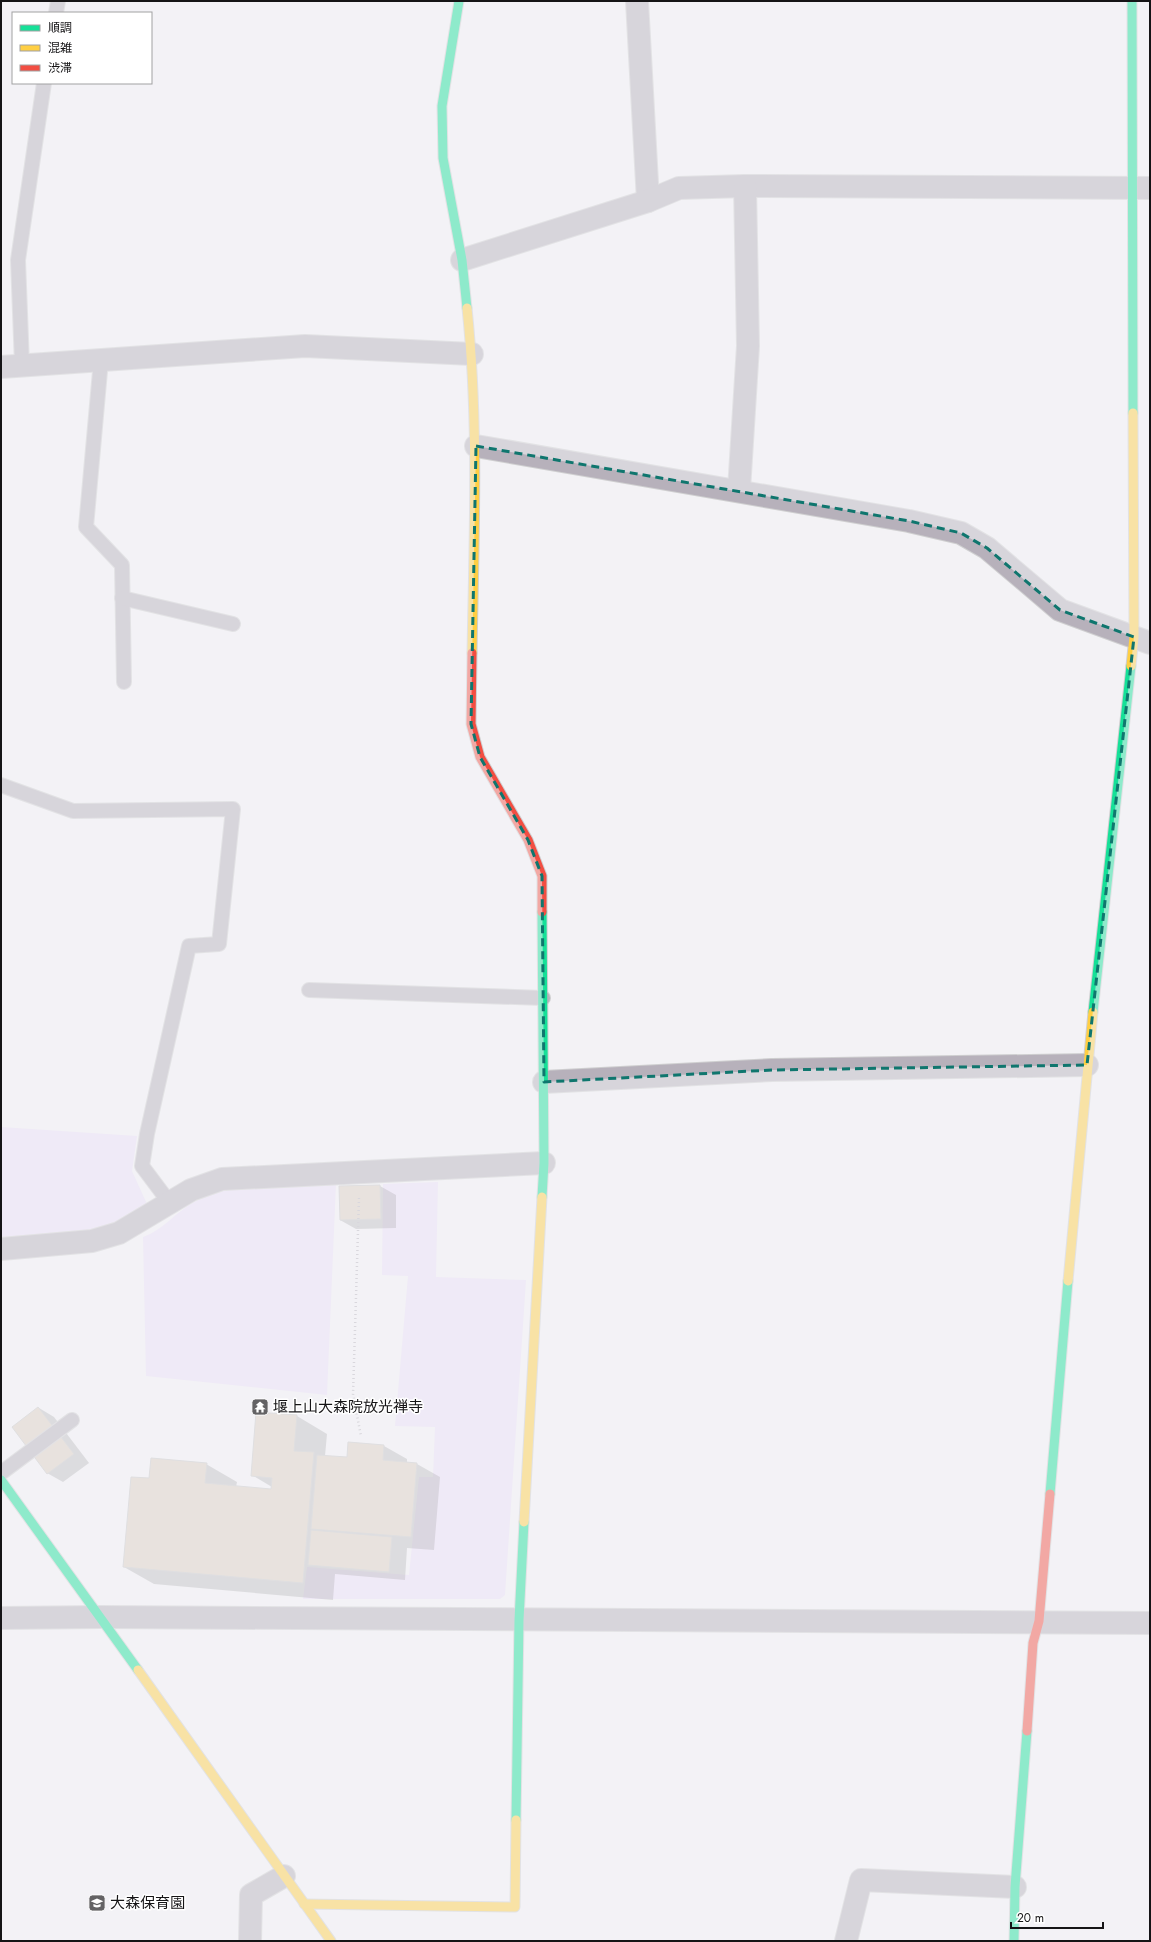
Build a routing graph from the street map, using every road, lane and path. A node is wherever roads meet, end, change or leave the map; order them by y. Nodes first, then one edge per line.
1 (58, 1) edge
2 (459, 1) edge
3 (637, 1) edge
4 (1132, 1) edge
5 (56, 12) edge
6 (44, 84) edge
7 (745, 186) junction
8 (1141, 188) edge
9 (648, 201) junction
10 (462, 260) junction
11 (472, 354) junction
12 (100, 360) junction
13 (22, 365) junction
14 (1, 367) edge
15 (476, 446) junction
16 (739, 490) junction
17 (122, 598) junction
18 (233, 624) dead end
19 (1142, 640) edge
20 (124, 682) dead end
21 (1, 785) edge
22 (309, 990) dead end
23 (543, 998) junction
24 (1087, 1064) junction
25 (544, 1082) junction
26 (544, 1163) junction
27 (360, 1172) junction
28 (169, 1202) junction
29 (1, 1250) edge
30 (72, 1420) dead end
31 (361, 1436) dead end
32 (1, 1472) edge
33 (1, 1480) edge
34 (100, 1617) junction
35 (1, 1618) edge
36 (519, 1620) junction
37 (1039, 1621) junction
38 (1150, 1622) edge
39 (284, 1876) junction
40 (1015, 1887) junction
41 (304, 1904) junction
42 (250, 1941) edge
43 (331, 1941) edge
44 (846, 1941) edge
45 (1014, 1941) edge

1 - 5 lane
2 - 10 street
3 - 9 street
4 - 8 street
6 - 13 lane
7 - 8 street
7 - 9 street
7 - 16 street
8 - 19 street
9 - 10 street
10 - 11 street
11 - 12 street
11 - 15 street
12 - 13 street
12 - 17 lane
13 - 14 street
15 - 16 street
15 - 23 street
16 - 19 street
17 - 18 lane
17 - 20 lane
19 - 24 street
21 - 28 lane
22 - 23 lane
23 - 25 street
24 - 25 street
24 - 37 street
25 - 26 street
26 - 27 street
26 - 36 street
27 - 28 street
27 - 31 path
28 - 29 street
30 - 32 lane
33 - 34 street
34 - 35 street
34 - 36 street
34 - 39 street
36 - 37 street
36 - 41 street
37 - 38 street
37 - 40 street
39 - 41 street
39 - 42 street
40 - 44 street
40 - 45 street
41 - 43 street

